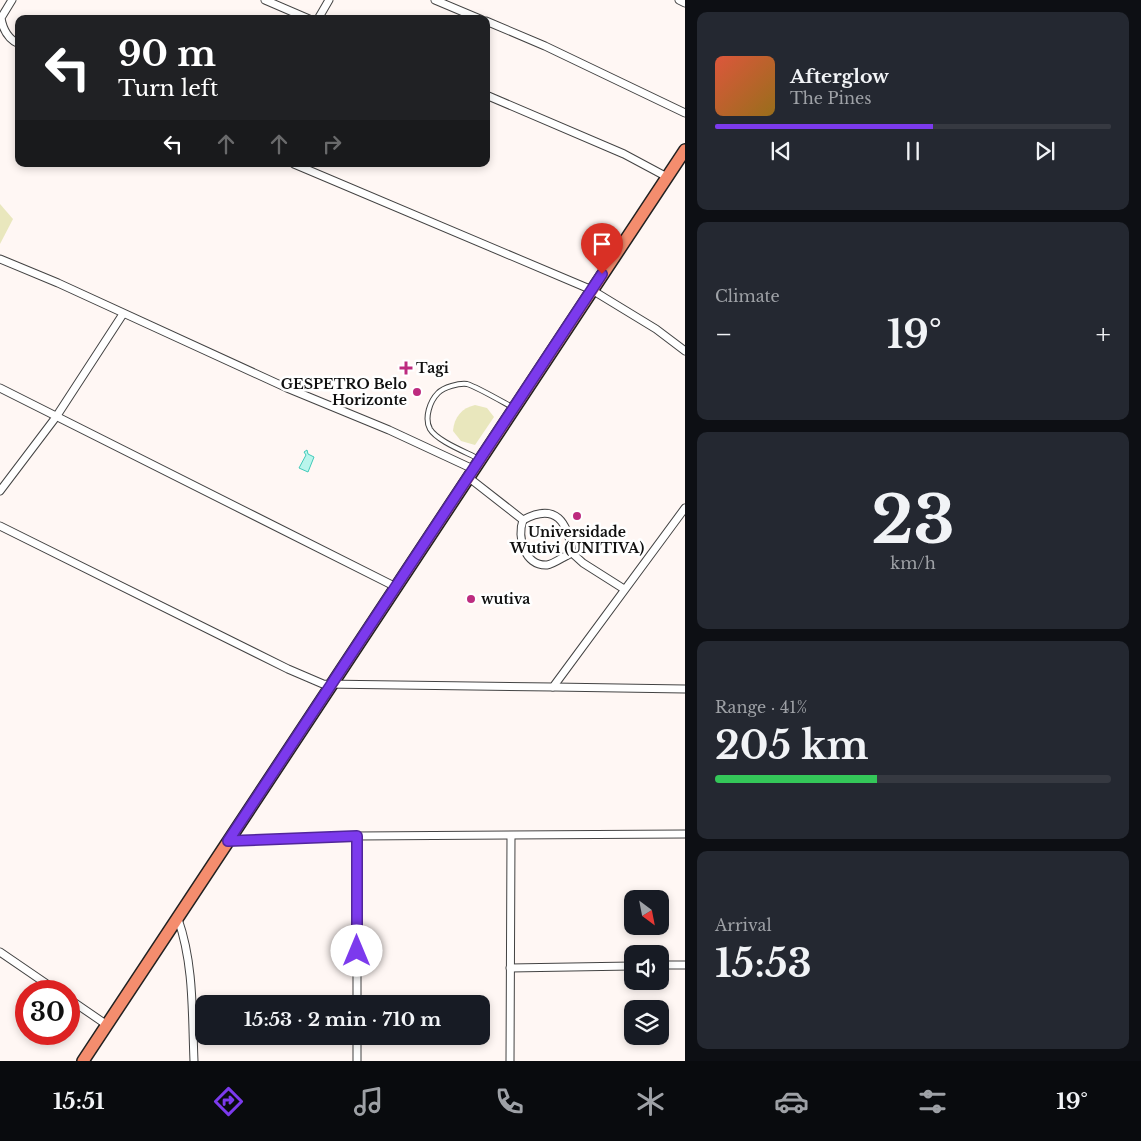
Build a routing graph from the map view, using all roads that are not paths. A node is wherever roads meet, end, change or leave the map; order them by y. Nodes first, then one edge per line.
1 (12, 0) edge
2 (265, 0) edge
3 (328, 0) edge
4 (436, 0) edge
5 (679, 0) edge
6 (685, 3) edge
7 (300, 15) edge
8 (320, 15) edge
9 (471, 15) edge
10 (490, 23) edge
11 (15, 42) edge
12 (490, 97) edge
13 (685, 114) edge
14 (685, 150) edge
15 (301, 167) edge
16 (667, 177) junction
17 (0, 259) edge
18 (592, 290) junction
19 (123, 314) junction
20 (685, 351) edge
21 (0, 388) edge
22 (514, 408) junction
23 (56, 417) junction
24 (480, 459) junction
25 (470, 473) junction
26 (0, 491) edge
27 (685, 508) edge
28 (523, 520) junction
29 (0, 526) edge
30 (572, 553) junction
31 (396, 587) junction
32 (624, 590) junction
33 (331, 685) junction
34 (553, 687) junction
35 (685, 689) edge
36 (685, 834) edge
37 (357, 836) junction
38 (511, 836) junction
39 (228, 841) junction
40 (178, 920) junction
41 (0, 952) edge
42 (624, 966) edge
43 (669, 966) edge
44 (685, 966) edge
45 (510, 968) junction
46 (41, 980) edge
47 (357, 995) edge
48 (80, 1007) edge
49 (107, 1025) junction
50 (357, 1045) edge
51 (84, 1061) edge
52 (194, 1061) edge
53 (357, 1061) edge
54 (510, 1061) edge

1 - 11 street
2 - 7 street
3 - 8 street
4 - 9 street
5 - 6 street
10 - 13 street
12 - 16 street
14 - 16 main road
15 - 18 street
16 - 18 main road
17 - 19 street
18 - 20 street
18 - 22 main road
19 - 23 street
19 - 25 street
21 - 23 street
22 - 24 main road
22 - 24 lane
23 - 26 street
23 - 31 street
24 - 25 main road
25 - 28 street
25 - 31 main road
27 - 32 street
28 - 30 street
28 - 30 street
29 - 33 street
30 - 32 street
31 - 33 main road
32 - 34 street
33 - 34 street
33 - 39 main road
34 - 35 street
36 - 38 street
37 - 38 street
37 - 39 street
37 - 47 street
38 - 45 street
39 - 40 main road
40 - 49 main road
40 - 52 street
41 - 46 street
42 - 45 street
43 - 44 street
45 - 54 street
48 - 49 street
49 - 51 main road
50 - 53 street

